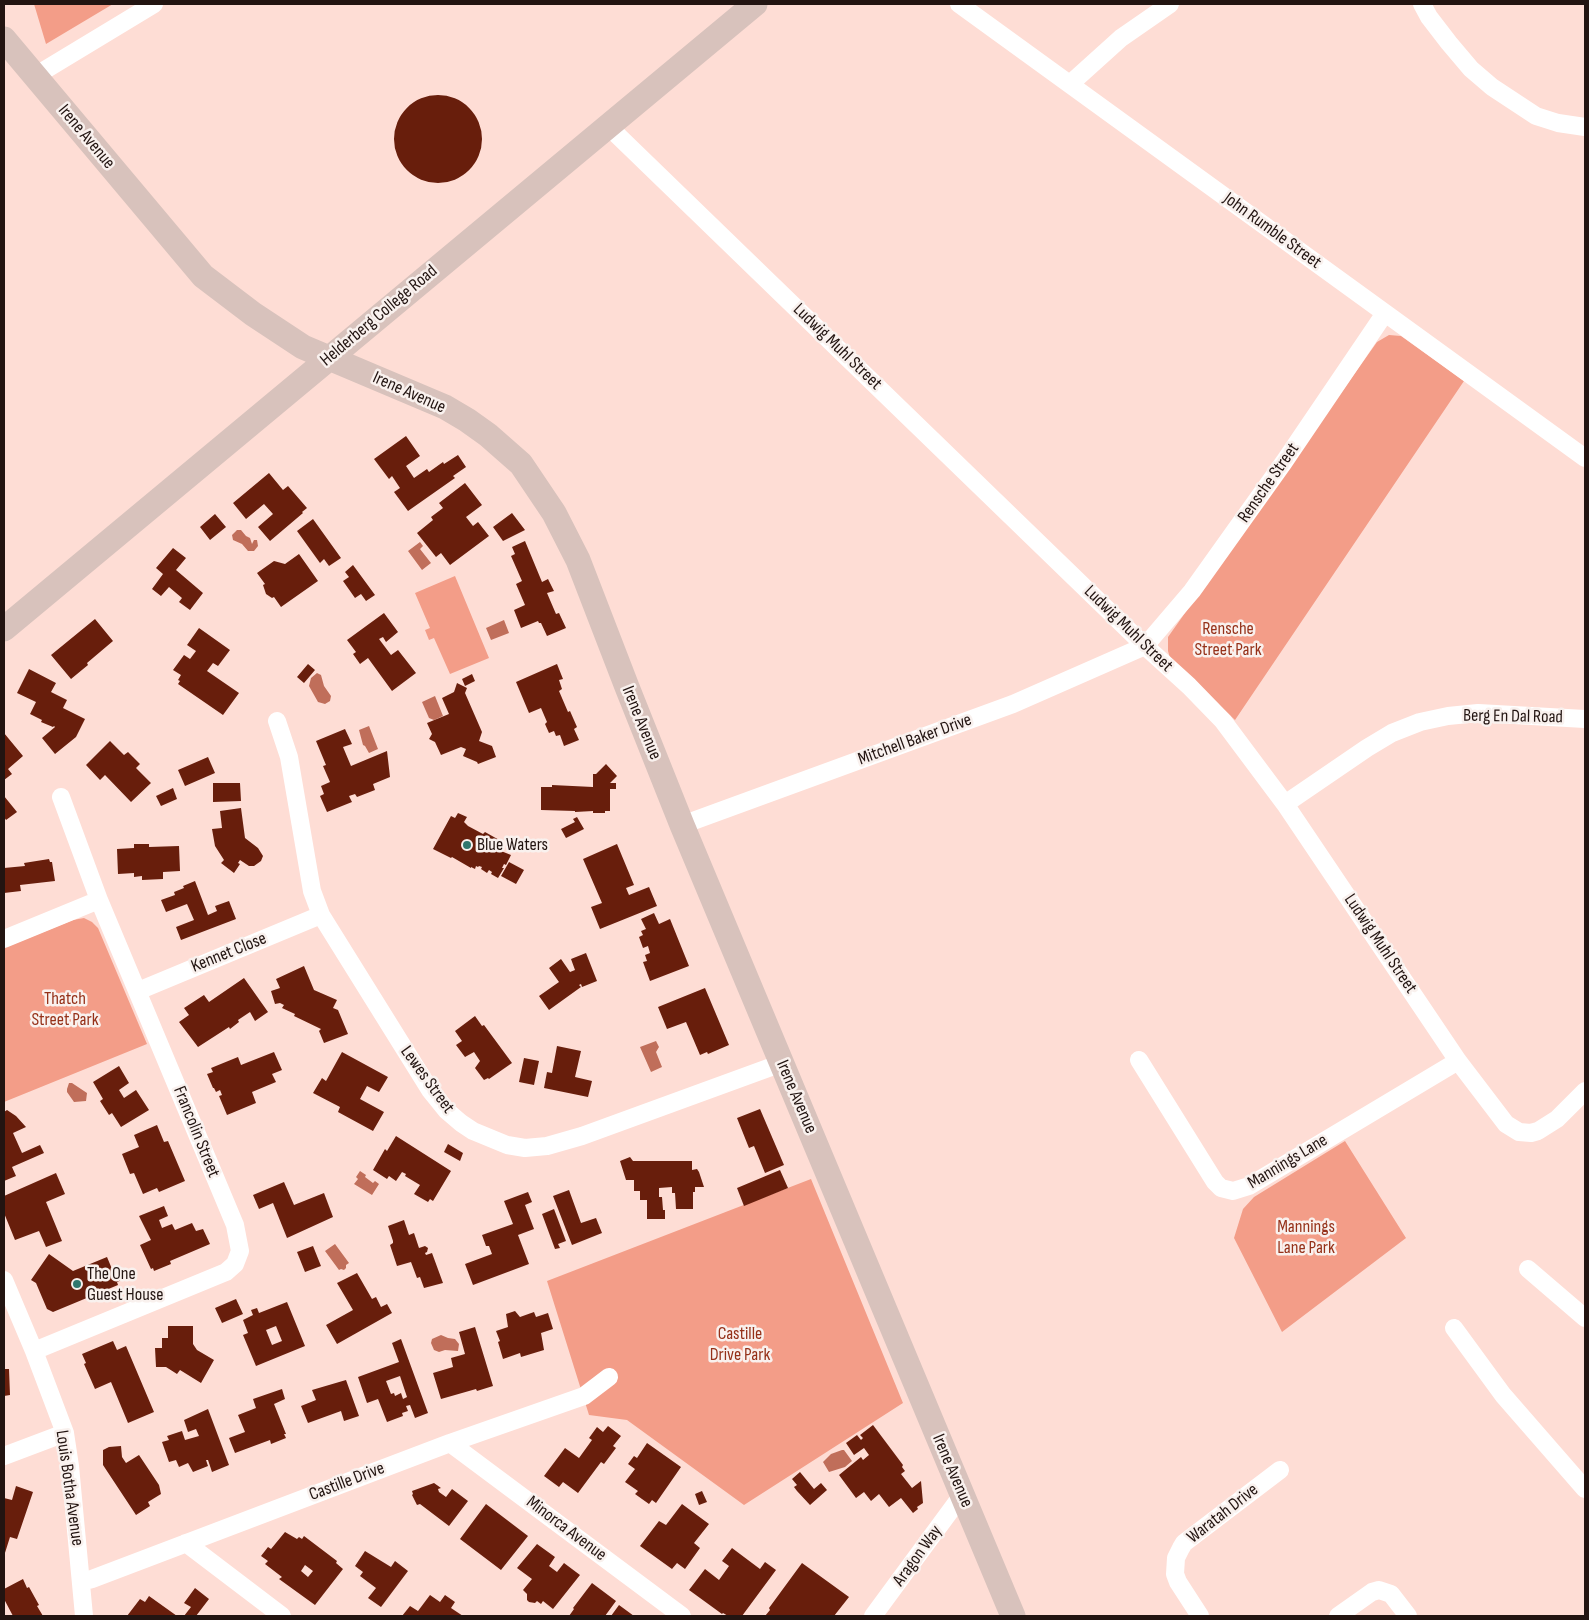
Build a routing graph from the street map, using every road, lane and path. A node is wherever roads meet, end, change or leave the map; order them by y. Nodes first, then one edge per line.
1 (154, 4) edge
2 (755, 4) edge
3 (959, 4) edge
4 (1170, 4) edge
5 (1422, 4) edge
6 (4, 39) edge
7 (35, 76) junction
8 (1070, 84) junction
9 (608, 126) junction
10 (1585, 127) edge
11 (1385, 313) junction
12 (329, 358) junction
13 (1585, 458) edge
14 (4, 629) edge
15 (1145, 646) junction
16 (1585, 719) edge
17 (277, 721) dead end
18 (61, 797) dead end
19 (1285, 804) junction
20 (682, 824) junction
21 (99, 900) junction
22 (320, 915) junction
23 (4, 939) edge
24 (138, 991) junction
25 (1139, 1060) dead end
26 (1458, 1060) junction
27 (782, 1063) junction
28 (1585, 1091) edge
29 (1528, 1269) dead end
30 (4, 1280) edge
31 (1585, 1318) edge
32 (1454, 1328) dead end
33 (34, 1351) junction
34 (609, 1377) dead end
35 (65, 1433) junction
36 (450, 1442) junction
37 (4, 1456) edge
38 (1280, 1470) dead end
39 (1585, 1489) edge
40 (962, 1495) junction
41 (186, 1543) junction
42 (81, 1582) junction
43 (84, 1616) edge
44 (282, 1616) edge
45 (682, 1616) edge
46 (873, 1616) edge
47 (1013, 1616) edge
48 (1200, 1616) edge
49 (1338, 1616) edge
50 (1408, 1616) edge

1 - 7 street
2 - 9 street, Helderberg College Road
3 - 8 street, John Rumble Street
4 - 8 street
5 - 10 street
6 - 7 street, Irene Avenue
7 - 12 street, Irene Avenue
8 - 11 street, John Rumble Street
9 - 12 street, Helderberg College Road
9 - 15 street, Ludwig Muhl Street
11 - 13 street, John Rumble Street
11 - 15 street, Rensche Street
12 - 14 street, Helderberg College Road
12 - 20 street, Irene Avenue
15 - 19 street, Ludwig Muhl Street
15 - 20 street, Mitchell Baker Drive
16 - 19 street, Berg En Dal Road
17 - 22 street, Lewes Street
18 - 21 street, Francolin Street
19 - 26 street, Ludwig Muhl Street
20 - 27 street, Irene Avenue
21 - 23 street
21 - 24 street, Francolin Street
22 - 24 street, Kennet Close
22 - 27 street, Lewes Street
24 - 33 street, Francolin Street
25 - 26 street, Mannings Lane
26 - 28 street, Ludwig Muhl Street
27 - 40 street, Irene Avenue
29 - 31 street
30 - 33 street, Louis Botha Avenue
32 - 39 street
33 - 35 street, Louis Botha Avenue
34 - 36 street, Castille Drive
35 - 37 street
35 - 42 street, Louis Botha Avenue
36 - 41 street, Castille Drive
36 - 45 street, Minorca Avenue
38 - 48 street, Waratah Drive
40 - 46 street, Aragon Way
40 - 47 street, Irene Avenue
41 - 42 street, Castille Drive
41 - 44 street
42 - 43 street, Louis Botha Avenue
49 - 50 street

